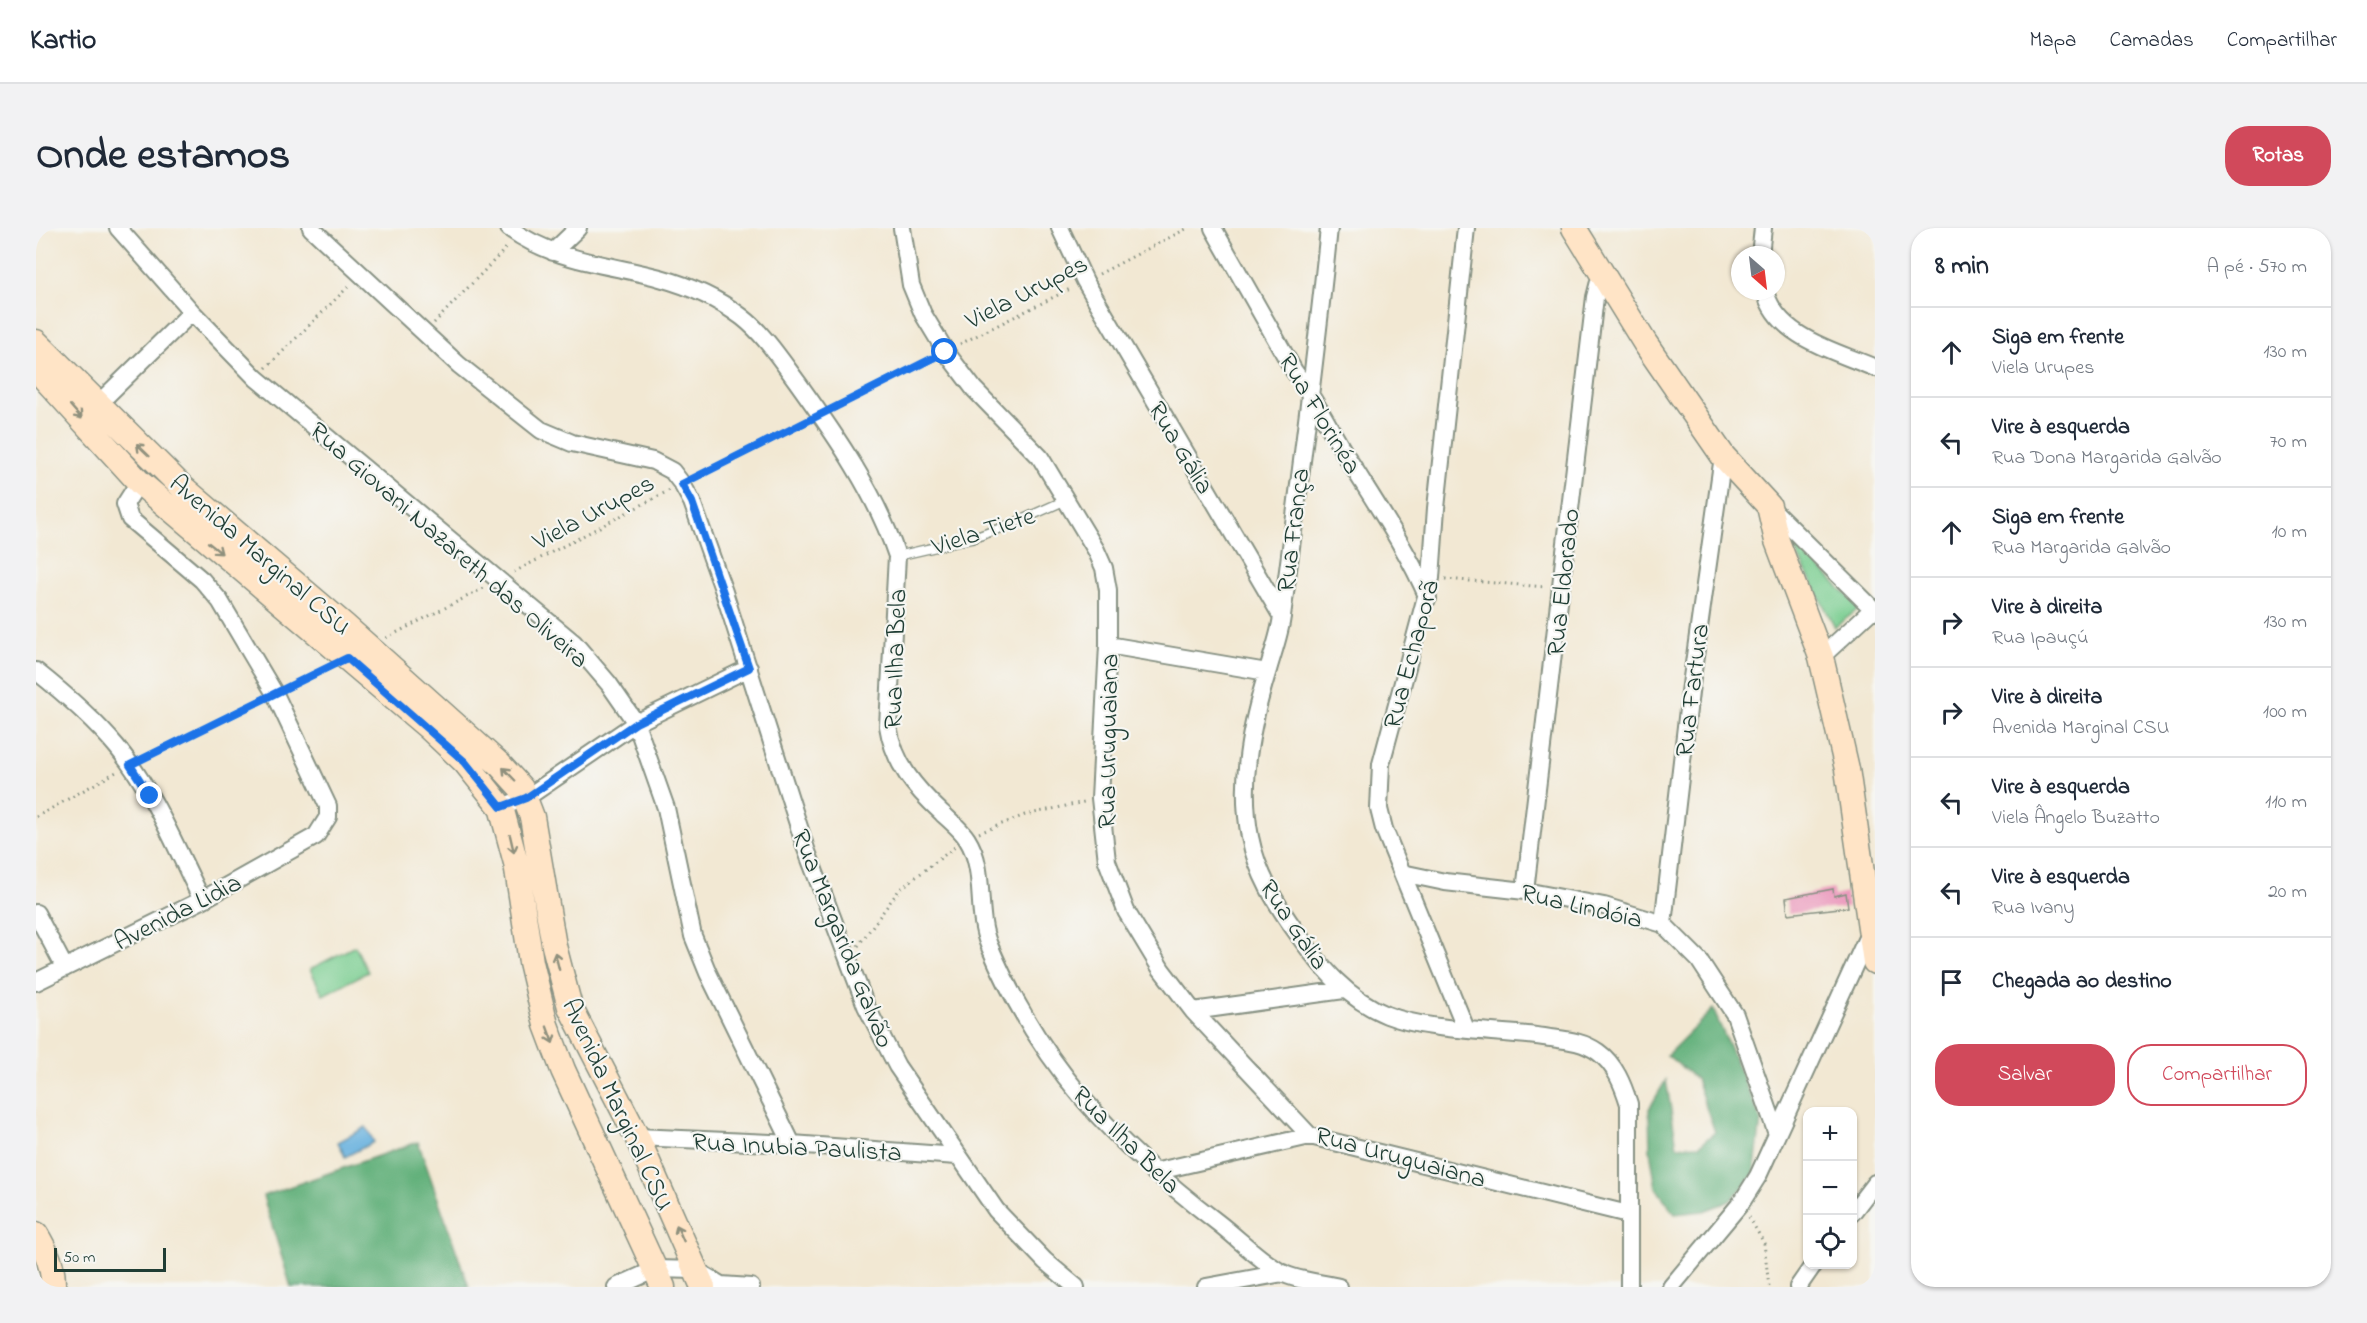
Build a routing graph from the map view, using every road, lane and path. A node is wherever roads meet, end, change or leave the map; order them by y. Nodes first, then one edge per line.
1 (118, 228) edge
2 (311, 228) edge
3 (578, 228) edge
4 (902, 228) edge
5 (1060, 228) edge
6 (1188, 228) edge
7 (1213, 228) edge
8 (1329, 228) edge
9 (1466, 228) edge
10 (1574, 228) edge
11 (1763, 228) edge
12 (514, 231) edge
13 (1761, 246) edge
14 (553, 252) junction
15 (361, 274) junction
16 (1601, 274) junction
17 (1085, 281) junction
18 (1770, 300) edge
19 (192, 312) junction
20 (424, 333) junction
21 (36, 342) edge
22 (945, 352) junction
23 (1875, 368) edge
24 (36, 369) edge
25 (256, 378) junction
26 (1311, 393) junction
27 (97, 405) junction
28 (821, 416) junction
29 (1723, 456) junction
30 (139, 482) junction
31 (682, 484) junction
32 (1066, 500) junction
33 (1769, 506) junction
34 (897, 556) junction
35 (1431, 578) junction
36 (499, 580) junction
37 (1560, 588) junction
38 (1428, 598) junction
39 (1874, 610) edge
40 (1282, 617) junction
41 (1108, 645) junction
42 (358, 652) junction
43 (1821, 657) junction
44 (749, 668) junction
45 (36, 671) edge
46 (1267, 672) junction
47 (275, 694) junction
48 (636, 723) junction
49 (130, 765) junction
50 (526, 798) junction
51 (1100, 798) junction
52 (501, 807) junction
53 (36, 817) edge
54 (967, 838) junction
55 (1402, 873) junction
56 (1525, 891) junction
57 (202, 900) junction
58 (36, 913) edge
59 (1663, 924) junction
60 (1871, 929) junction
61 (848, 960) junction
62 (1875, 962) edge
63 (65, 968) junction
64 (36, 982) edge
65 (1344, 990) junction
66 (1193, 1011) junction
67 (1466, 1029) junction
68 (1777, 1134) junction
69 (1310, 1136) junction
70 (637, 1137) junction
71 (792, 1144) junction
72 (957, 1156) junction
73 (1154, 1172) junction
74 (1875, 1183) edge
75 (1741, 1203) junction
76 (1857, 1206) edge
77 (1628, 1214) junction
78 (36, 1234) edge
79 (1811, 1269) edge
80 (1283, 1273) junction
81 (679, 1277) edge
82 (53, 1287) edge
83 (616, 1287) edge
84 (751, 1287) edge
85 (1076, 1287) edge
86 (1206, 1287) edge
87 (1339, 1287) edge
88 (1629, 1287) edge
89 (1671, 1287) edge
90 (1769, 1287) edge
91 (1798, 1287) edge

1 - 19 street, Rua Giovani Nazareth das Oliveira
2 - 15 street
3 - 14 street
4 - 22 street, Rua Uruguaiana
5 - 17 street, Rua Gália
6 - 17 path, Viela Urupes
7 - 26 street, Rua Florinéa
8 - 26 street, Rua França
9 - 35 street, Rua Echaporã
10 - 16 main road
11 - 13 street
12 - 14 street, Rua Ilha Bela
12 - 20 path
14 - 28 street, Rua Ilha Bela
15 - 20 street
15 - 25 path
16 - 29 main road
16 - 37 street, Rua Eldorado
17 - 22 path, Viela Urupes
17 - 40 street, Rua Gália
18 - 23 street
19 - 25 street, Rua Giovani Nazareth das Oliveira
19 - 27 street
20 - 31 street
21 - 27 main road, Avenida Marginal CSU
22 - 28 path, Viela Urupes
22 - 32 street, Rua Uruguaiana
24 -> 30 main road, Avenida Marginal CSU
25 - 36 street, Rua Giovani Nazareth das Oliveira
26 - 38 street, Rua Florinéa
26 - 40 street, Rua França
42 -> 27 main road, Avenida Marginal CSU
28 - 31 path, Viela Urupes
28 - 34 street, Rua Ilha Bela
29 - 33 main road
29 - 59 street, Rua Fartura
30 -> 42 main road, Avenida Marginal CSU
30 - 47 street
31 - 36 path, Viela Urupes
31 - 44 street, Rua Margarida Galvão
32 - 34 lane, Viela Tiete
32 - 41 street, Rua Uruguaiana
33 - 39 street
33 - 43 main road
34 - 54 street, Rua Ilha Bela
35 - 37 path
35 - 38 street, Rua Echaporã
36 - 42 path, Viela Urupes
36 - 48 street, Rua Giovani Nazareth das Oliveira
37 - 56 street, Rua Eldorado
38 - 55 street, Rua Echaporã
39 - 43 street
40 - 46 street, Rua Gália
41 - 46 street
41 - 51 street, Rua Uruguaiana
42 - 47 path, Viela Urupes
50 -> 42 main road, Avenida Marginal CSU
42 - 52 main road, Avenida Marginal CSU
43 - 60 main road
44 - 48 street
44 - 61 street, Rua Margarida Galvão
45 - 49 street
46 - 65 street, Rua Gália
47 - 49 path, Viela Urupes
47 - 57 street, Avenida Lidia
48 - 50 street
48 - 71 street, Rua Giovani Nazareth das Oliveira
49 - 53 path, Viela Urupes
49 - 57 street
50 - 52 street
70 -> 50 main road, Avenida Marginal CSU
51 - 54 path
51 - 66 street, Rua Uruguaiana
52 -> 81 main road, Avenida Marginal CSU
54 - 61 path
54 - 73 street, Rua Ilha Bela
55 - 56 street, Rua Lindóia
55 - 67 street, Rua Echaporã
56 - 59 street, Rua Lindóia
57 - 63 street, Avenida Lidia
58 - 63 street
59 - 68 street, Rua Lindóia
60 - 62 main road
60 - 68 street
61 - 72 street, Rua Margarida Galvão
63 - 64 street, Avenida Lidia
65 - 66 street
65 - 67 street, Rua Gália
66 - 69 street, Rua Uruguaiana
67 - 77 street, Rua Gália
68 - 75 street
69 - 73 street
69 - 77 street, Rua Uruguaiana
70 - 71 street, Rua Inubia Paulista
81 -> 70 main road, Avenida Marginal CSU
71 - 72 street, Rua Inubia Paulista
72 - 85 street, Rua Margarida Galvão
73 - 80 street, Rua Ilha Bela
74 - 76 street
75 - 89 street
75 - 90 path
77 - 88 street, Rua Gália
78 - 82 main road
79 - 91 street
80 - 86 street
80 - 87 street, Rua Ilha Bela
81 - 83 street
81 - 84 street

